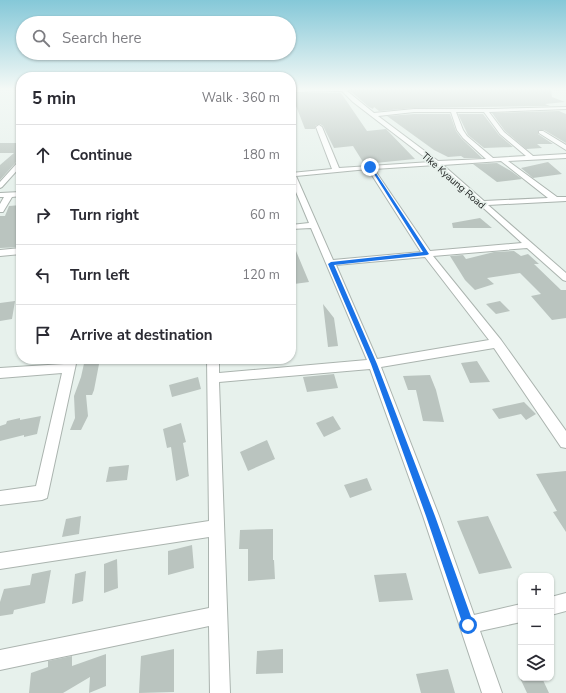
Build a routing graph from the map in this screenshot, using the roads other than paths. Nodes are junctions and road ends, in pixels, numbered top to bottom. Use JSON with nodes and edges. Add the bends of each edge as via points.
{"nodes":[{"id":1,"x":379,"y":120,"type":"edge"},
{"id":2,"x":457,"y":120,"type":"edge"},
{"id":3,"x":492,"y":120,"type":"edge"},
{"id":4,"x":319,"y":127,"type":"dead end"},
{"id":5,"x":540,"y":132,"type":"dead end"},
{"id":6,"x":566,"y":148,"type":"edge"},
{"id":7,"x":566,"y":156,"type":"edge"},
{"id":8,"x":532,"y":158,"type":"junction"},
{"id":9,"x":491,"y":160,"type":"junction"},
{"id":10,"x":503,"y":160,"type":"junction"},
{"id":11,"x":438,"y":164,"type":"junction"},
{"id":12,"x":370,"y":167,"type":"junction"},
{"id":13,"x":16,"y":168,"type":"edge"},
{"id":14,"x":336,"y":170,"type":"junction"},
{"id":15,"x":296,"y":175,"type":"edge"},
{"id":16,"x":296,"y":184,"type":"edge"},
{"id":17,"x":0,"y":186,"type":"edge"},
{"id":18,"x":16,"y":194,"type":"edge"},
{"id":19,"x":0,"y":195,"type":"edge"},
{"id":20,"x":9,"y":195,"type":"junction"},
{"id":21,"x":566,"y":199,"type":"edge"},
{"id":22,"x":556,"y":200,"type":"junction"},
{"id":23,"x":480,"y":203,"type":"junction"},
{"id":24,"x":0,"y":210,"type":"edge"},
{"id":25,"x":314,"y":225,"type":"junction"},
{"id":26,"x":296,"y":227,"type":"edge"},
{"id":27,"x":529,"y":245,"type":"junction"},
{"id":28,"x":16,"y":251,"type":"edge"},
{"id":29,"x":0,"y":253,"type":"edge"},
{"id":30,"x":427,"y":254,"type":"junction"},
{"id":31,"x":331,"y":264,"type":"junction"},
{"id":32,"x":564,"y":274,"type":"edge"},
{"id":33,"x":498,"y":343,"type":"junction"},
{"id":34,"x":69,"y":364,"type":"edge"},
{"id":35,"x":213,"y":364,"type":"edge"},
{"id":36,"x":374,"y":364,"type":"junction"},
{"id":37,"x":0,"y":373,"type":"edge"},
{"id":38,"x":213,"y":378,"type":"junction"},
{"id":39,"x":566,"y":442,"type":"edge"},
{"id":40,"x":0,"y":498,"type":"edge"},
{"id":41,"x":216,"y":528,"type":"junction"},
{"id":42,"x":0,"y":561,"type":"edge"},
{"id":43,"x":566,"y":602,"type":"edge"},
{"id":44,"x":554,"y":605,"type":"edge"},
{"id":45,"x":518,"y":614,"type":"edge"},
{"id":46,"x":218,"y":615,"type":"junction"},
{"id":47,"x":468,"y":625,"type":"junction"},
{"id":48,"x":0,"y":660,"type":"edge"},
{"id":49,"x":220,"y":693,"type":"edge"},
{"id":50,"x":492,"y":693,"type":"edge"}],
"edges":[{"from":1,"to":11,"type":"street","name":"Tike Kyaung Road"},
{"from":2,"to":9,"type":"street","via":[[465,137]]},
{"from":3,"to":8,"type":"street","via":[[502,133]]},
{"from":4,"to":14,"type":"street"},
{"from":5,"to":6,"type":"street"},
{"from":7,"to":8,"type":"street"},
{"from":8,"to":10,"type":"street"},
{"from":9,"to":10,"type":"street"},
{"from":9,"to":11,"type":"street"},
{"from":10,"to":22,"type":"street"},
{"from":11,"to":12,"type":"street"},
{"from":11,"to":23,"type":"street","name":"Tike Kyaung Road"},
{"from":12,"to":14,"type":"street"},
{"from":12,"to":30,"type":"street"},
{"from":13,"to":17,"type":"street"},
{"from":14,"to":15,"type":"street"},
{"from":16,"to":25,"type":"street"},
{"from":18,"to":20,"type":"street"},
{"from":19,"to":20,"type":"street"},
{"from":20,"to":24,"type":"street"},
{"from":21,"to":22,"type":"street"},
{"from":22,"to":23,"type":"street"},
{"from":23,"to":27,"type":"street","name":"Tike Kyaung Road"},
{"from":25,"to":26,"type":"street"},
{"from":25,"to":31,"type":"street"},
{"from":27,"to":30,"type":"street"},
{"from":27,"to":32,"type":"street","name":"Tike Kyaung Road"},
{"from":28,"to":29,"type":"street"},
{"from":30,"to":31,"type":"street"},
{"from":30,"to":33,"type":"street"},
{"from":31,"to":36,"type":"street"},
{"from":33,"to":36,"type":"street"},
{"from":33,"to":39,"type":"street"},
{"from":34,"to":37,"type":"street"},
{"from":34,"to":40,"type":"street","via":[[42,494]]},
{"from":35,"to":38,"type":"street"},
{"from":36,"to":38,"type":"street"},
{"from":36,"to":47,"type":"street"},
{"from":38,"to":41,"type":"street"},
{"from":41,"to":42,"type":"street"},
{"from":41,"to":46,"type":"street"},
{"from":43,"to":44,"type":"street"},
{"from":45,"to":47,"type":"street"},
{"from":46,"to":48,"type":"street"},
{"from":46,"to":49,"type":"street"},
{"from":47,"to":50,"type":"street"}]}
